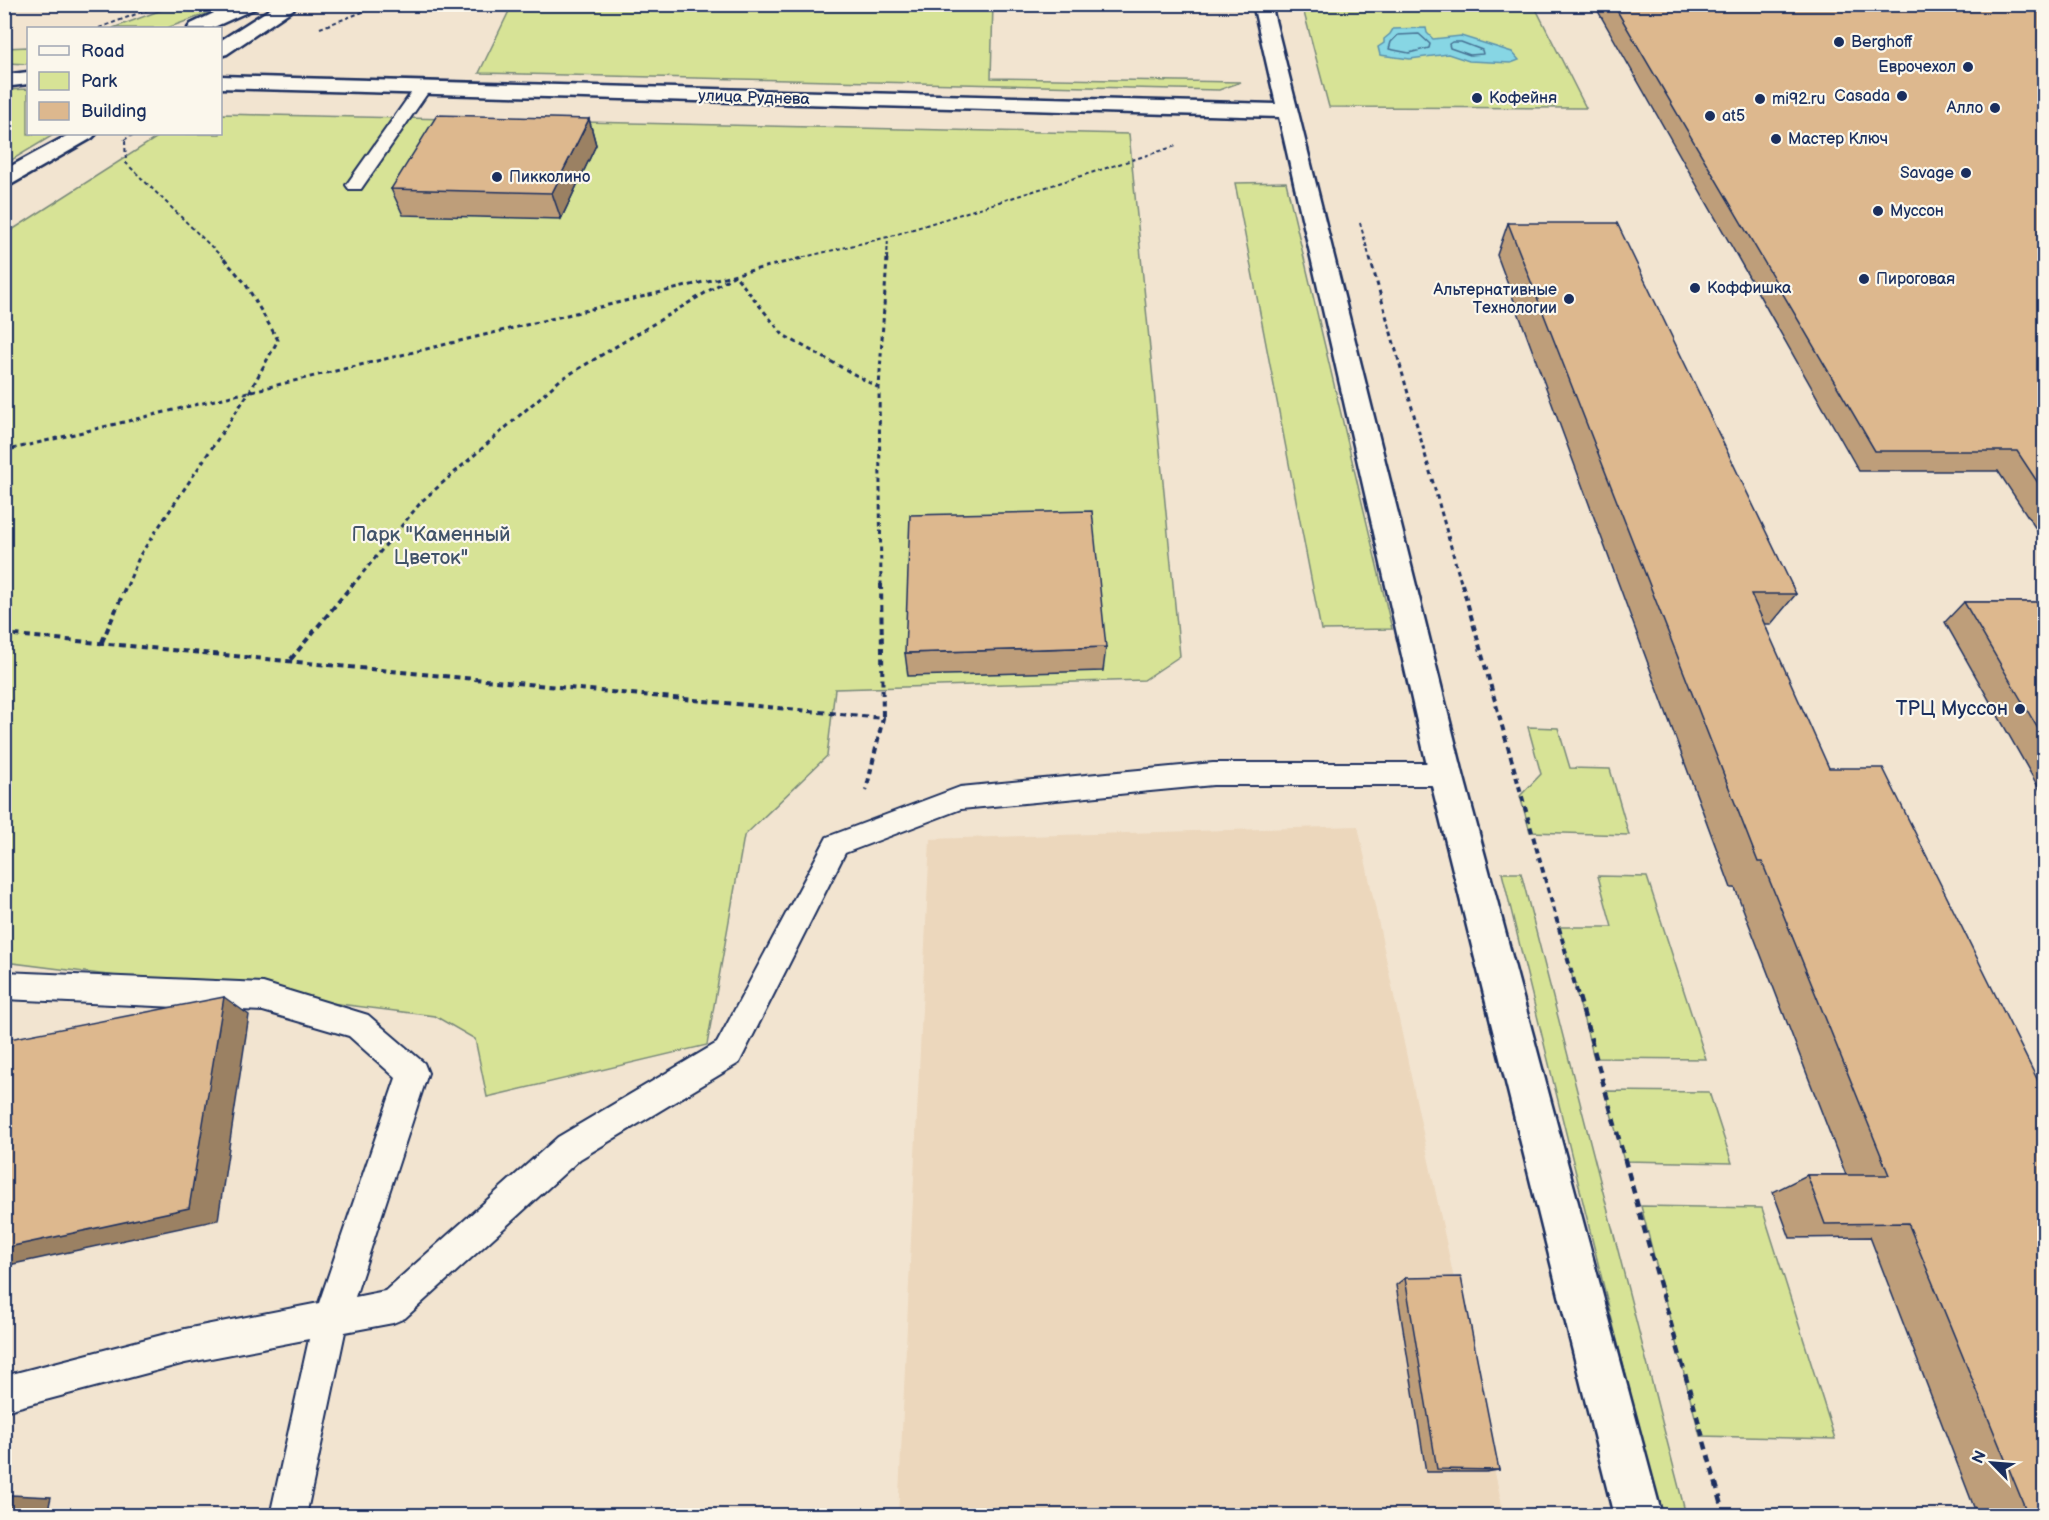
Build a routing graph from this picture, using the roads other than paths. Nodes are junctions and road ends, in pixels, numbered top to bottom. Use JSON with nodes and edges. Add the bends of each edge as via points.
{"nodes":[{"id":1,"x":249,"y":4,"type":"edge"},
{"id":2,"x":272,"y":4,"type":"edge"},
{"id":3,"x":292,"y":4,"type":"edge"},
{"id":4,"x":1262,"y":4,"type":"edge"},
{"id":5,"x":200,"y":27,"type":"edge"},
{"id":6,"x":222,"y":37,"type":"edge"},
{"id":7,"x":222,"y":49,"type":"edge"},
{"id":8,"x":27,"y":78,"type":"edge"},
{"id":9,"x":4,"y":81,"type":"edge"},
{"id":10,"x":222,"y":82,"type":"edge"},
{"id":11,"x":423,"y":88,"type":"junction"},
{"id":12,"x":1288,"y":111,"type":"junction"},
{"id":13,"x":82,"y":135,"type":"edge"},
{"id":14,"x":4,"y":179,"type":"edge"},
{"id":15,"x":355,"y":185,"type":"dead end"},
{"id":16,"x":1446,"y":774,"type":"junction"},
{"id":17,"x":4,"y":985,"type":"edge"},
{"id":18,"x":331,"y":1318,"type":"junction"},
{"id":19,"x":4,"y":1394,"type":"edge"},
{"id":20,"x":288,"y":1515,"type":"edge"},
{"id":21,"x":1638,"y":1515,"type":"edge"}],
"edges":[{"from":1,"to":5,"type":"street"},
{"from":2,"to":6,"type":"street"},
{"from":3,"to":7,"type":"street"},
{"from":4,"to":12,"type":"street"},
{"from":8,"to":9,"type":"street"},
{"from":10,"to":11,"type":"street","name":"улица Руднева"},
{"from":11,"to":12,"type":"street","name":"улица Руднева"},
{"from":11,"to":15,"type":"lane"},
{"from":12,"to":16,"type":"street"},
{"from":13,"to":14,"type":"street"},
{"from":16,"to":18,"type":"lane","via":[[1213,774],[960,798],[836,844],[728,1053],[569,1148],[393,1306]]},
{"from":16,"to":21,"type":"street"},
{"from":17,"to":18,"type":"lane","via":[[263,997],[358,1025],[413,1073]]},
{"from":18,"to":19,"type":"lane","via":[[185,1346]]},
{"from":18,"to":20,"type":"lane"}]}
